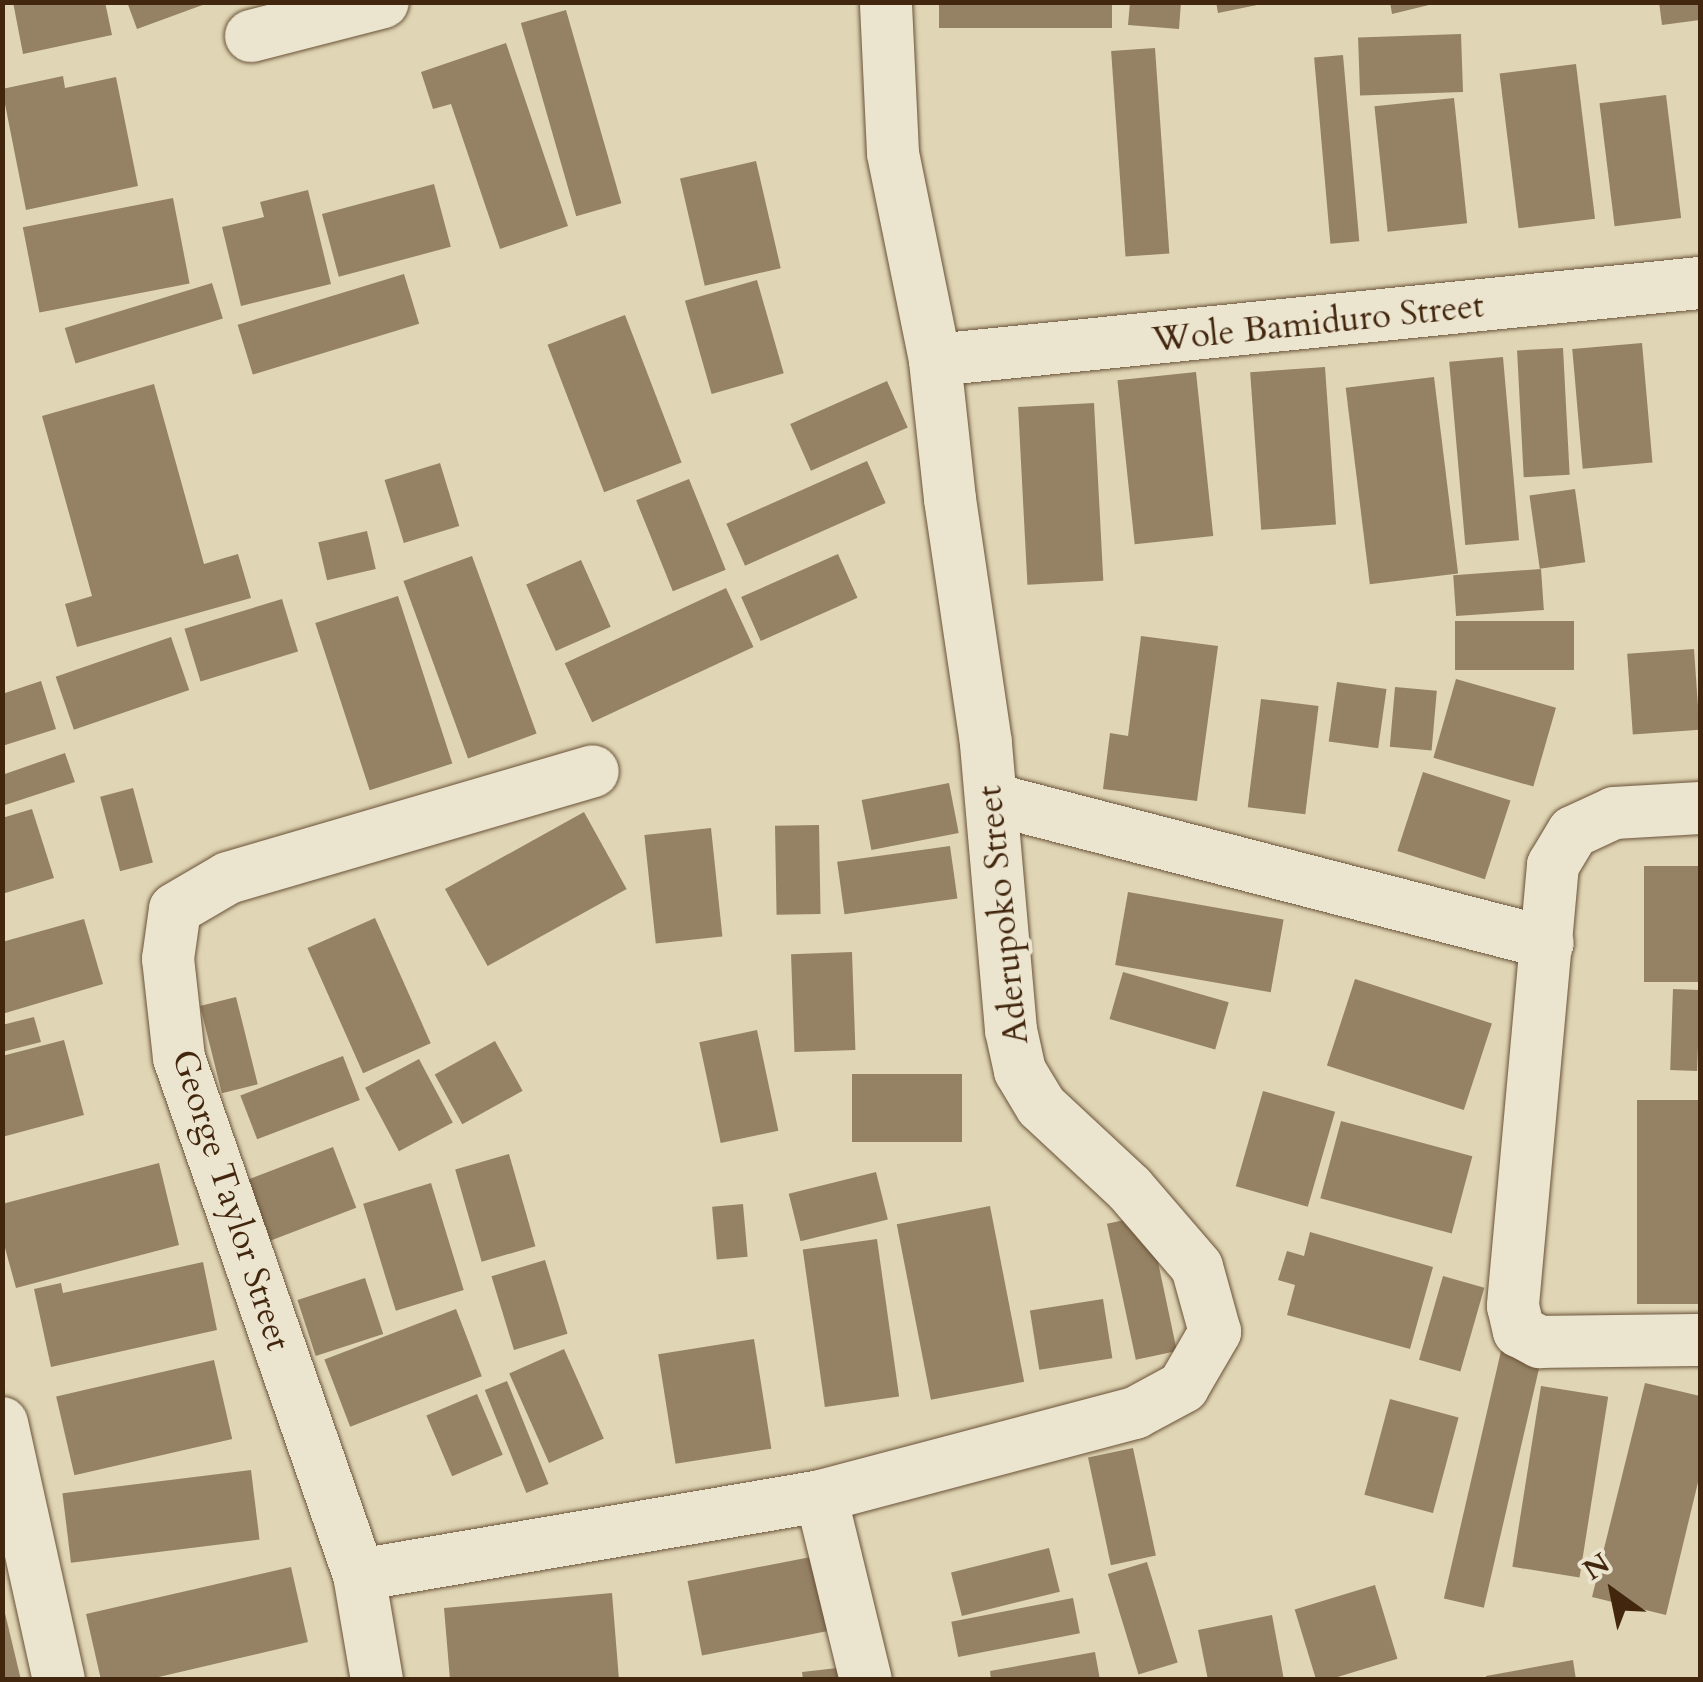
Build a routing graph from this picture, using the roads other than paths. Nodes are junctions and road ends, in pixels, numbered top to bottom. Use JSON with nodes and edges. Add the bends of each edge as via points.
{"nodes":[{"id":1,"x":383,"y":2,"type":"edge"},
{"id":2,"x":886,"y":2,"type":"edge"},
{"id":3,"x":251,"y":36,"type":"dead end"},
{"id":4,"x":1700,"y":282,"type":"edge"},
{"id":5,"x":934,"y":360,"type":"junction"},
{"id":6,"x":593,"y":771,"type":"dead end"},
{"id":7,"x":992,"y":799,"type":"junction"},
{"id":8,"x":1700,"y":808,"type":"edge"},
{"id":9,"x":1548,"y":943,"type":"junction"},
{"id":10,"x":1700,"y":1340,"type":"edge"},
{"id":11,"x":3,"y":1424,"type":"edge"},
{"id":12,"x":821,"y":1496,"type":"junction"},
{"id":13,"x":359,"y":1576,"type":"junction"},
{"id":14,"x":59,"y":1680,"type":"edge"},
{"id":15,"x":377,"y":1680,"type":"edge"},
{"id":16,"x":866,"y":1680,"type":"edge"}],
"edges":[{"from":1,"to":3,"type":"street"},
{"from":2,"to":5,"type":"street","name":"Aderupoko Street","via":[[893,153]]},
{"from":4,"to":5,"type":"street","name":"Wole Bamiduro Street"},
{"from":5,"to":7,"type":"street","name":"Aderupoko Street"},
{"from":6,"to":13,"type":"street","name":"George Taylor Street","via":[[228,878],[175,909],[168,959],[179,1058]]},
{"from":7,"to":9,"type":"street"},
{"from":7,"to":12,"type":"street","name":"Aderupoko Street","via":[[1020,1072],[1041,1106],[1129,1188],[1197,1266],[1215,1332],[1184,1387],[1134,1413]]},
{"from":8,"to":9,"type":"street","via":[[1614,813],[1573,832],[1552,865]]},
{"from":9,"to":10,"type":"street","via":[[1512,1306],[1519,1332],[1540,1342]]},
{"from":11,"to":14,"type":"street"},
{"from":12,"to":13,"type":"street","name":"Aderupoko Street"},
{"from":12,"to":16,"type":"street"},
{"from":13,"to":15,"type":"street","name":"George Taylor Street"}]}
